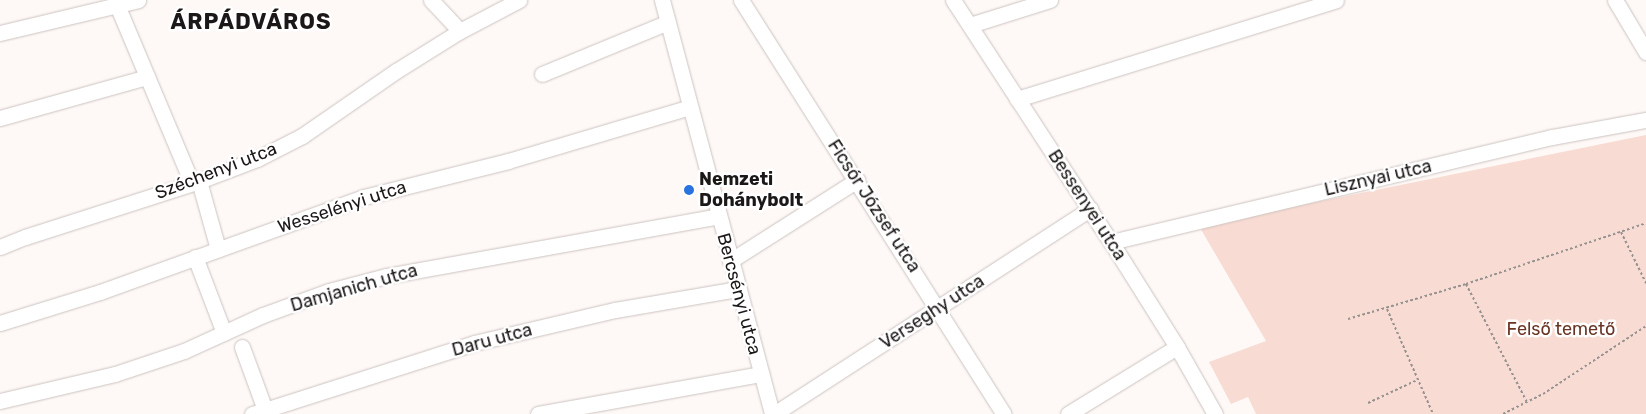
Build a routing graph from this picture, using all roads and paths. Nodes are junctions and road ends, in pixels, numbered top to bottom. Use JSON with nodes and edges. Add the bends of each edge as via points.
{"nodes":[{"id":1,"x":138,"y":0,"type":"edge"},
{"id":2,"x":431,"y":0,"type":"edge"},
{"id":3,"x":519,"y":0,"type":"edge"},
{"id":4,"x":662,"y":0,"type":"edge"},
{"id":5,"x":741,"y":0,"type":"edge"},
{"id":6,"x":953,"y":0,"type":"edge"},
{"id":7,"x":1050,"y":0,"type":"edge"},
{"id":8,"x":1336,"y":0,"type":"edge"},
{"id":9,"x":1615,"y":0,"type":"edge"},
{"id":10,"x":117,"y":5,"type":"junction"},
{"id":11,"x":668,"y":22,"type":"junction"},
{"id":12,"x":970,"y":26,"type":"junction"},
{"id":13,"x":460,"y":31,"type":"junction"},
{"id":14,"x":0,"y":33,"type":"edge"},
{"id":15,"x":1646,"y":52,"type":"edge"},
{"id":16,"x":542,"y":74,"type":"dead end"},
{"id":17,"x":147,"y":77,"type":"junction"},
{"id":18,"x":1017,"y":99,"type":"junction"},
{"id":19,"x":690,"y":107,"type":"junction"},
{"id":20,"x":0,"y":118,"type":"edge"},
{"id":21,"x":1646,"y":120,"type":"edge"},
{"id":22,"x":857,"y":180,"type":"junction"},
{"id":23,"x":195,"y":182,"type":"junction"},
{"id":24,"x":1090,"y":209,"type":"junction"},
{"id":25,"x":718,"y":216,"type":"junction"},
{"id":26,"x":1646,"y":223,"type":"edge"},
{"id":27,"x":1621,"y":232,"type":"junction"},
{"id":28,"x":1111,"y":242,"type":"junction"},
{"id":29,"x":0,"y":247,"type":"edge"},
{"id":30,"x":218,"y":249,"type":"junction"},
{"id":31,"x":195,"y":257,"type":"junction"},
{"id":32,"x":730,"y":261,"type":"junction"},
{"id":33,"x":1646,"y":283,"type":"edge"},
{"id":34,"x":1466,"y":284,"type":"junction"},
{"id":35,"x":738,"y":289,"type":"junction"},
{"id":36,"x":938,"y":307,"type":"junction"},
{"id":37,"x":1387,"y":309,"type":"junction"},
{"id":38,"x":1348,"y":320,"type":"dead end"},
{"id":39,"x":0,"y":323,"type":"edge"},
{"id":40,"x":1646,"y":326,"type":"edge"},
{"id":41,"x":224,"y":333,"type":"junction"},
{"id":42,"x":242,"y":347,"type":"dead end"},
{"id":43,"x":1177,"y":347,"type":"junction"},
{"id":44,"x":761,"y":374,"type":"junction"},
{"id":45,"x":1417,"y":380,"type":"junction"},
{"id":46,"x":0,"y":401,"type":"edge"},
{"id":47,"x":1527,"y":402,"type":"junction"},
{"id":48,"x":1368,"y":403,"type":"dead end"},
{"id":49,"x":268,"y":411,"type":"edge"},
{"id":50,"x":538,"y":414,"type":"edge"},
{"id":51,"x":773,"y":414,"type":"edge"},
{"id":52,"x":1004,"y":414,"type":"edge"},
{"id":53,"x":1068,"y":414,"type":"edge"},
{"id":54,"x":1215,"y":414,"type":"edge"},
{"id":55,"x":1433,"y":414,"type":"edge"},
{"id":56,"x":1502,"y":414,"type":"edge"}],
"edges":[{"from":1,"to":10,"type":"street"},
{"from":2,"to":13,"type":"street"},
{"from":3,"to":13,"type":"street","name":"Széchenyi utca"},
{"from":4,"to":11,"type":"street","name":"Bercsényi utca"},
{"from":5,"to":22,"type":"street","name":"Ficsór József utca"},
{"from":6,"to":12,"type":"street","name":"Bessenyei utca"},
{"from":7,"to":12,"type":"street"},
{"from":8,"to":18,"type":"street"},
{"from":9,"to":15,"type":"street"},
{"from":10,"to":14,"type":"street"},
{"from":10,"to":17,"type":"street"},
{"from":11,"to":16,"type":"street"},
{"from":11,"to":19,"type":"street","name":"Bercsényi utca"},
{"from":12,"to":18,"type":"street","name":"Bessenyei utca"},
{"from":13,"to":23,"type":"street","name":"Széchenyi utca","via":[[302,136],[257,159]]},
{"from":17,"to":20,"type":"street"},
{"from":17,"to":23,"type":"street"},
{"from":18,"to":24,"type":"street","name":"Bessenyei utca"},
{"from":19,"to":25,"type":"street","name":"Bercsényi utca"},
{"from":19,"to":30,"type":"street","name":"Wesselényi utca","via":[[508,161],[364,196]]},
{"from":21,"to":28,"type":"street","name":"Lisznyai utca","via":[[1552,137]]},
{"from":22,"to":32,"type":"street"},
{"from":22,"to":36,"type":"street","name":"Ficsór József utca"},
{"from":23,"to":29,"type":"street","name":"Széchenyi utca","via":[[25,236]]},
{"from":23,"to":30,"type":"street"},
{"from":24,"to":28,"type":"street","name":"Bessenyei utca"},
{"from":24,"to":36,"type":"street","name":"Verseghy utca"},
{"from":25,"to":32,"type":"street","name":"Bercsényi utca"},
{"from":25,"to":41,"type":"street","name":"Damjanich utca","via":[[386,276],[329,291]]},
{"from":26,"to":27,"type":"path"},
{"from":27,"to":33,"type":"path"},
{"from":27,"to":34,"type":"path"},
{"from":28,"to":43,"type":"street","name":"Bessenyei utca"},
{"from":30,"to":31,"type":"street","name":"Wesselényi utca"},
{"from":31,"to":39,"type":"street","name":"Wesselényi utca","via":[[100,292]]},
{"from":31,"to":41,"type":"street"},
{"from":32,"to":35,"type":"street","name":"Bercsényi utca"},
{"from":34,"to":37,"type":"path"},
{"from":34,"to":47,"type":"path"},
{"from":35,"to":44,"type":"street","name":"Bercsényi utca"},
{"from":35,"to":49,"type":"street","name":"Daru utca","via":[[615,310],[474,343]]},
{"from":36,"to":51,"type":"street","name":"Verseghy utca"},
{"from":36,"to":52,"type":"street","name":"Ficsór József utca"},
{"from":37,"to":38,"type":"path"},
{"from":37,"to":45,"type":"path"},
{"from":40,"to":47,"type":"path"},
{"from":41,"to":46,"type":"street","name":"Damjanich utca","via":[[115,374]]},
{"from":42,"to":49,"type":"street"},
{"from":43,"to":53,"type":"street"},
{"from":43,"to":54,"type":"street","name":"Bessenyei utca"},
{"from":44,"to":50,"type":"street"},
{"from":44,"to":51,"type":"street","name":"Bercsényi utca"},
{"from":45,"to":48,"type":"path"},
{"from":45,"to":55,"type":"path"},
{"from":47,"to":56,"type":"path"}]}
